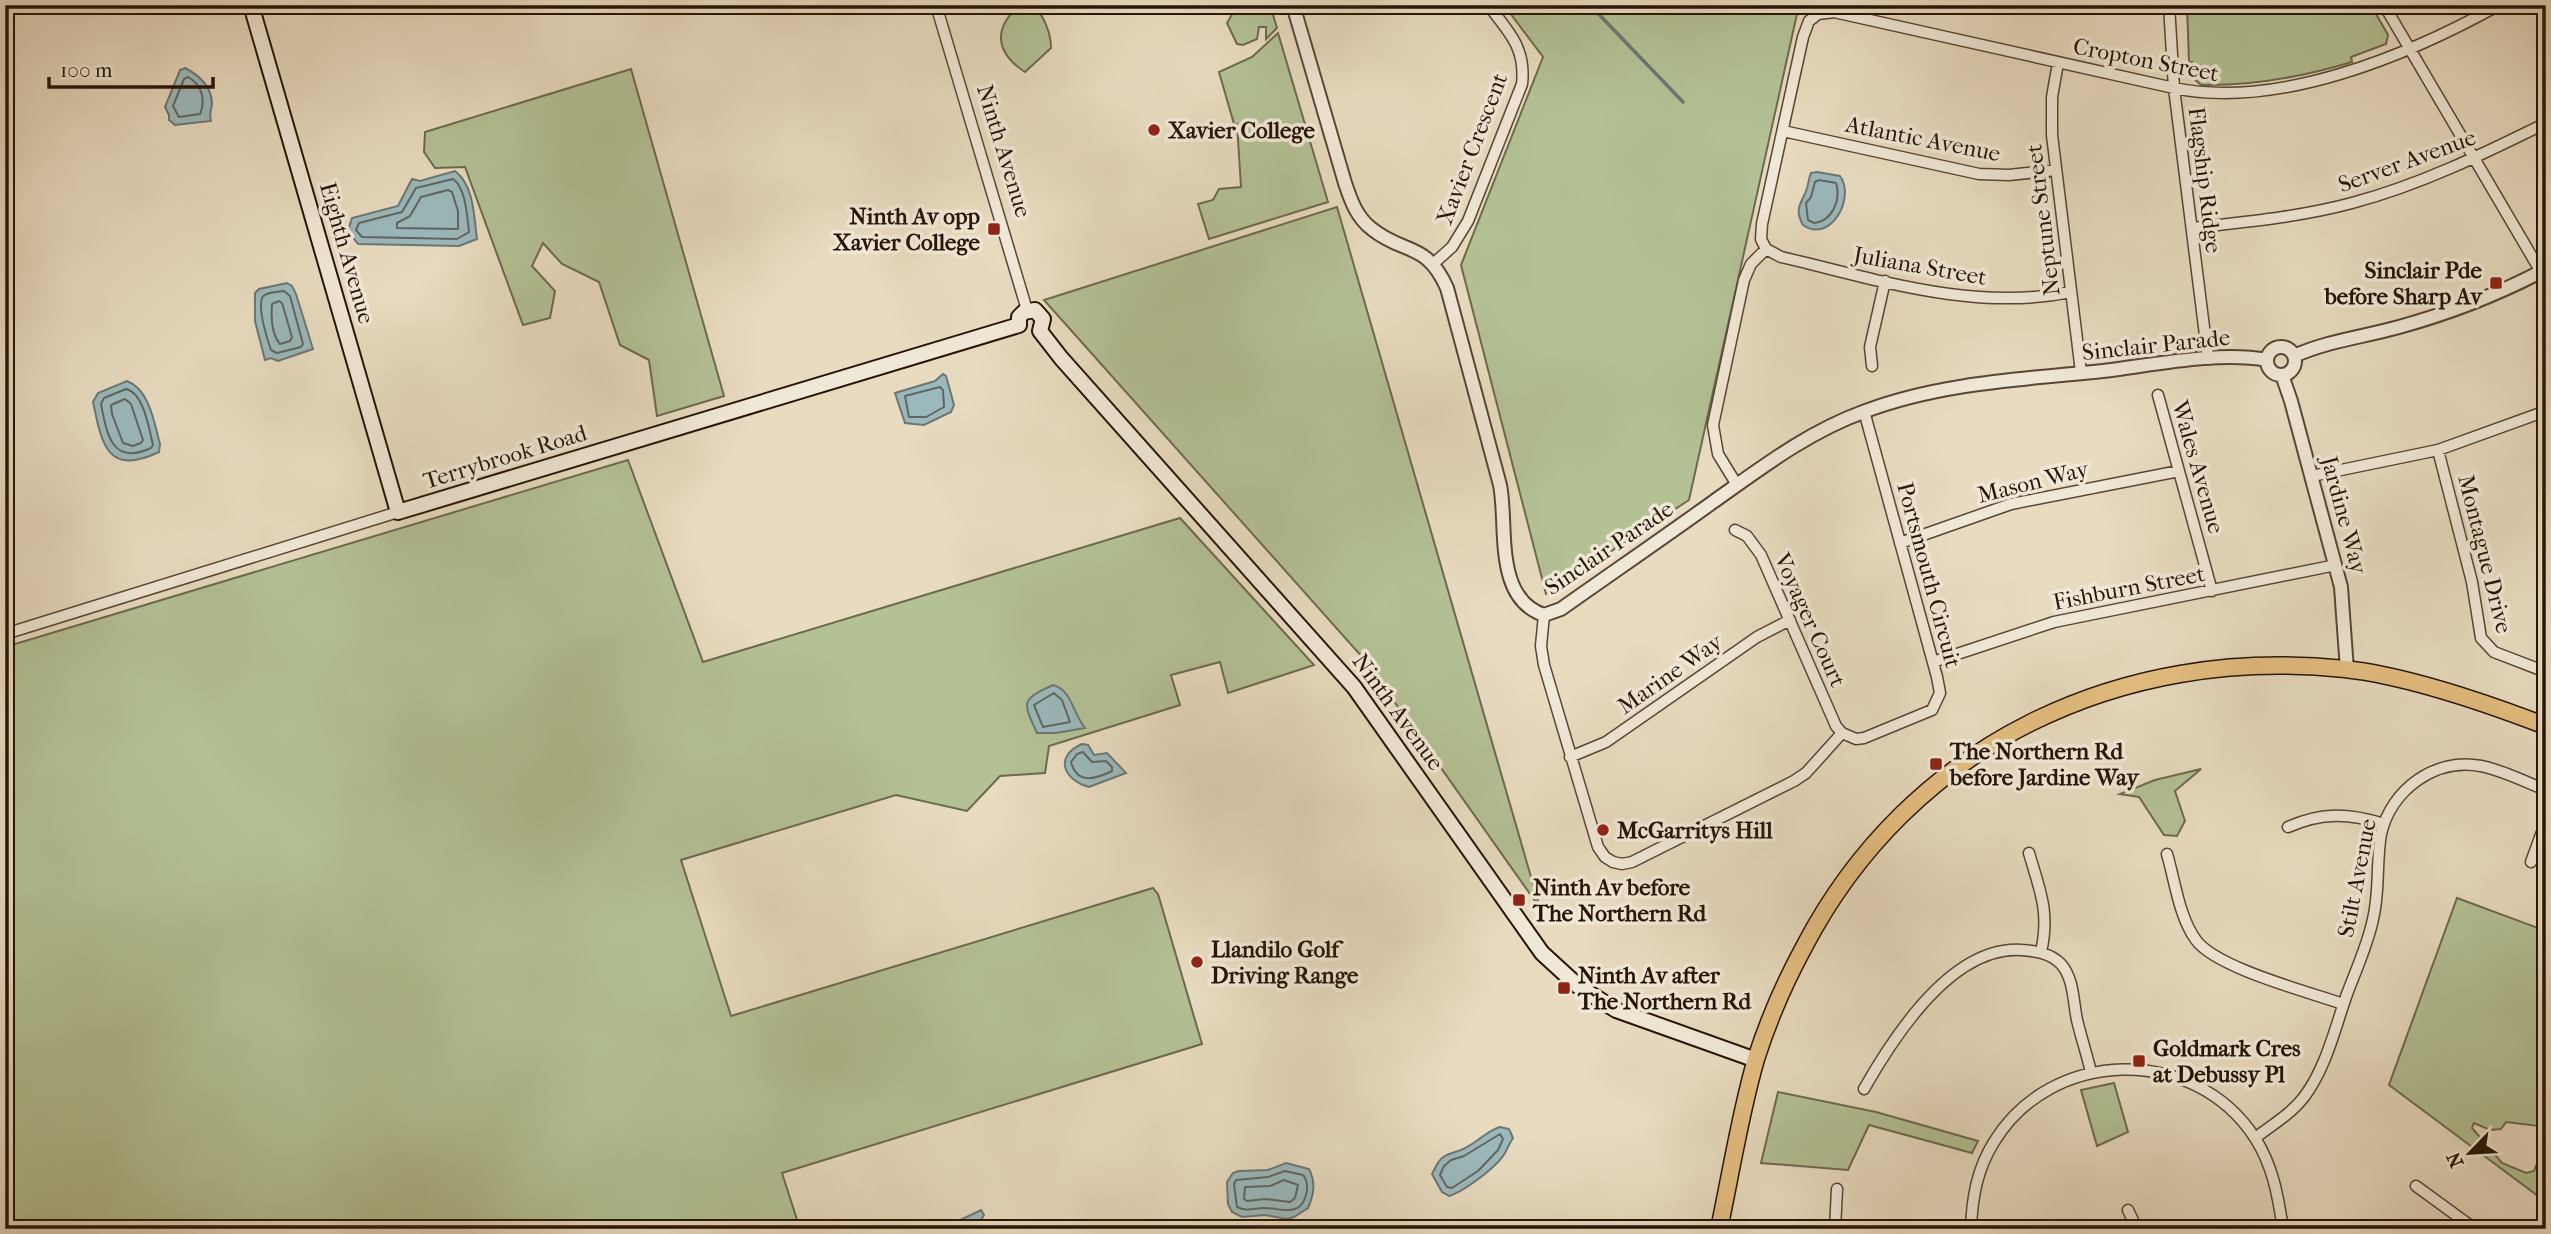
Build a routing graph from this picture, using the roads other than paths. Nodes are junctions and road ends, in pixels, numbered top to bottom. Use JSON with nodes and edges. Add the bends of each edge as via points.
{"nodes":[{"id":1,"x":251,"y":5,"type":"edge"},
{"id":2,"x":936,"y":5,"type":"edge"},
{"id":3,"x":1293,"y":5,"type":"edge"},
{"id":4,"x":1488,"y":5,"type":"edge"},
{"id":5,"x":2169,"y":5,"type":"edge"},
{"id":6,"x":2384,"y":5,"type":"edge"},
{"id":7,"x":2499,"y":5,"type":"edge"},
{"id":8,"x":1816,"y":9,"type":"edge"},
{"id":9,"x":2409,"y":48,"type":"junction"},
{"id":10,"x":2058,"y":63,"type":"junction"},
{"id":11,"x":2174,"y":89,"type":"junction"},
{"id":12,"x":2546,"y":122,"type":"edge"},
{"id":13,"x":1783,"y":131,"type":"junction"},
{"id":14,"x":2475,"y":158,"type":"junction"},
{"id":15,"x":2056,"y":170,"type":"junction"},
{"id":16,"x":2192,"y":228,"type":"junction"},
{"id":17,"x":1766,"y":249,"type":"junction"},
{"id":18,"x":1433,"y":264,"type":"junction"},
{"id":19,"x":2543,"y":271,"type":"edge"},
{"id":20,"x":1885,"y":281,"type":"junction"},
{"id":21,"x":2071,"y":292,"type":"junction"},
{"id":22,"x":1027,"y":310,"type":"junction"},
{"id":23,"x":1019,"y":325,"type":"junction"},
{"id":24,"x":1040,"y":331,"type":"junction"},
{"id":25,"x":2294,"y":356,"type":"junction"},
{"id":26,"x":2208,"y":359,"type":"junction"},
{"id":27,"x":2267,"y":360,"type":"junction"},
{"id":28,"x":1872,"y":366,"type":"dead end"},
{"id":29,"x":2081,"y":372,"type":"junction"},
{"id":30,"x":2282,"y":375,"type":"junction"},
{"id":31,"x":2158,"y":395,"type":"dead end"},
{"id":32,"x":1864,"y":411,"type":"junction"},
{"id":33,"x":2546,"y":411,"type":"edge"},
{"id":34,"x":2438,"y":450,"type":"junction"},
{"id":35,"x":2179,"y":471,"type":"junction"},
{"id":36,"x":2312,"y":476,"type":"junction"},
{"id":37,"x":1737,"y":485,"type":"junction"},
{"id":38,"x":398,"y":512,"type":"junction"},
{"id":39,"x":1735,"y":530,"type":"dead end"},
{"id":40,"x":1900,"y":543,"type":"junction"},
{"id":41,"x":2336,"y":565,"type":"junction"},
{"id":42,"x":2212,"y":591,"type":"junction"},
{"id":43,"x":1544,"y":615,"type":"junction"},
{"id":44,"x":1790,"y":620,"type":"junction"},
{"id":45,"x":5,"y":634,"type":"edge"},
{"id":46,"x":1933,"y":662,"type":"junction"},
{"id":47,"x":2347,"y":670,"type":"junction"},
{"id":48,"x":2546,"y":672,"type":"edge"},
{"id":49,"x":2546,"y":726,"type":"edge"},
{"id":50,"x":1842,"y":733,"type":"junction"},
{"id":51,"x":1570,"y":757,"type":"junction"},
{"id":52,"x":2546,"y":790,"type":"edge"},
{"id":53,"x":2546,"y":821,"type":"edge"},
{"id":54,"x":2384,"y":824,"type":"junction"},
{"id":55,"x":2288,"y":827,"type":"dead end"},
{"id":56,"x":2029,"y":853,"type":"dead end"},
{"id":57,"x":2167,"y":853,"type":"dead end"},
{"id":58,"x":2531,"y":862,"type":"dead end"},
{"id":59,"x":2041,"y":952,"type":"junction"},
{"id":60,"x":2343,"y":1004,"type":"junction"},
{"id":61,"x":1756,"y":1060,"type":"junction"},
{"id":62,"x":2091,"y":1072,"type":"junction"},
{"id":63,"x":1864,"y":1089,"type":"dead end"},
{"id":64,"x":2255,"y":1138,"type":"junction"},
{"id":65,"x":2416,"y":1186,"type":"dead end"},
{"id":66,"x":1837,"y":1189,"type":"dead end"},
{"id":67,"x":2128,"y":1210,"type":"dead end"},
{"id":68,"x":1719,"y":1229,"type":"edge"},
{"id":69,"x":1835,"y":1229,"type":"edge"},
{"id":70,"x":1971,"y":1229,"type":"edge"},
{"id":71,"x":2137,"y":1229,"type":"edge"},
{"id":72,"x":2283,"y":1229,"type":"edge"},
{"id":73,"x":2475,"y":1229,"type":"edge"}],
"edges":[{"from":1,"to":38,"type":"main road","name":"Eighth Avenue"},
{"from":2,"to":22,"type":"street","name":"Ninth Avenue"},
{"from":3,"to":18,"type":"street","name":"Sinclair Parade","via":[[1357,212],[1373,230]]},
{"from":4,"to":18,"type":"street","name":"Xavier Crescent","via":[[1516,42],[1523,62],[1522,85],[1468,221],[1457,241]]},
{"from":5,"to":11,"type":"street","name":"Flagship Ridge"},
{"from":6,"to":9,"type":"street"},
{"from":7,"to":9,"type":"street","name":"Cropton Street"},
{"from":8,"to":10,"type":"street","name":"Cropton Street"},
{"from":8,"to":13,"type":"street","via":[[1803,37]]},
{"from":9,"to":11,"type":"street","name":"Cropton Street","via":[[2356,69],[2290,86],[2230,94]]},
{"from":9,"to":14,"type":"street"},
{"from":10,"to":11,"type":"street","name":"Cropton Street"},
{"from":10,"to":15,"type":"street","name":"Neptune Street","via":[[2051,114]]},
{"from":11,"to":16,"type":"street","name":"Flagship Ridge"},
{"from":12,"to":14,"type":"street","name":"Server Avenue"},
{"from":13,"to":15,"type":"street","name":"Atlantic Avenue","via":[[1979,174]]},
{"from":13,"to":17,"type":"street","via":[[1760,232]]},
{"from":14,"to":16,"type":"street","name":"Server Avenue","via":[[2350,204]]},
{"from":14,"to":19,"type":"street"},
{"from":15,"to":21,"type":"street","name":"Neptune Street"},
{"from":16,"to":26,"type":"street","name":"Flagship Ridge"},
{"from":17,"to":20,"type":"street","name":"Juliana Street","via":[[1781,257]]},
{"from":17,"to":37,"type":"street","via":[[1751,264],[1744,280],[1713,425],[1718,453]]},
{"from":18,"to":43,"type":"street","name":"Sinclair Parade","via":[[1447,288],[1500,485],[1507,570],[1523,600],[1535,613]]},
{"from":19,"to":25,"type":"street","via":[[2460,308]]},
{"from":20,"to":21,"type":"street","name":"Juliana Street","via":[[1969,298],[2019,299]]},
{"from":20,"to":28,"type":"street","via":[[1870,347]]},
{"from":21,"to":29,"type":"street","name":"Neptune Street"},
{"from":22,"to":23,"type":"main road"},
{"from":22,"to":24,"type":"main road","via":[[1041,315]]},
{"from":23,"to":24,"type":"main road","via":[[1029,334]]},
{"from":23,"to":38,"type":"main road","name":"Terrybrook Road"},
{"from":24,"to":61,"type":"main road","name":"Ninth Avenue","via":[[1354,687],[1542,953],[1578,986],[1616,1010]]},
{"from":25,"to":27,"type":"street","via":[[2278,347]]},
{"from":25,"to":30,"type":"street","via":[[2293,368]]},
{"from":26,"to":27,"type":"street","name":"Sinclair Parade"},
{"from":26,"to":29,"type":"street","name":"Sinclair Parade"},
{"from":27,"to":30,"type":"street","via":[[2271,371]]},
{"from":29,"to":32,"type":"street","name":"Sinclair Parade","via":[[1947,390]]},
{"from":30,"to":36,"type":"street","name":"Jardine Way"},
{"from":31,"to":35,"type":"street","name":"Wales Avenue"},
{"from":32,"to":37,"type":"street","name":"Sinclair Parade","via":[[1808,437]]},
{"from":32,"to":40,"type":"street","name":"Portsmouth Circuit"},
{"from":33,"to":34,"type":"street"},
{"from":34,"to":36,"type":"street"},
{"from":34,"to":48,"type":"street","name":"Montague Drive","via":[[2482,638],[2494,652]]},
{"from":35,"to":40,"type":"street","name":"Mason Way","via":[[2011,504]]},
{"from":35,"to":42,"type":"street","name":"Wales Avenue"},
{"from":36,"to":41,"type":"street","name":"Jardine Way"},
{"from":37,"to":43,"type":"street","name":"Sinclair Parade","via":[[1561,608]]},
{"from":38,"to":45,"type":"street","name":"Terrybrook Road"},
{"from":39,"to":44,"type":"street","name":"Voyager Court","via":[[1747,536],[1761,555]]},
{"from":40,"to":46,"type":"street","name":"Portsmouth Circuit"},
{"from":41,"to":42,"type":"street","name":"Fishburn Street"},
{"from":41,"to":47,"type":"street","name":"Jardine Way","via":[[2342,587]]},
{"from":42,"to":46,"type":"street","name":"Fishburn Street","via":[[2054,622]]},
{"from":43,"to":51,"type":"street","via":[[1542,656]]},
{"from":44,"to":50,"type":"street","name":"Voyager Court"},
{"from":44,"to":51,"type":"street","name":"Marine Way","via":[[1757,637],[1606,742]]},
{"from":46,"to":50,"type":"street","name":"Portsmouth Circuit","via":[[1940,693],[1932,710],[1864,738]]},
{"from":47,"to":49,"type":"highway","via":[[2456,695]]},
{"from":47,"to":61,"type":"highway","via":[[2242,666],[2157,678],[2066,705],[1974,754],[1909,807],[1847,877],[1801,954]]},
{"from":50,"to":51,"type":"street","via":[[1794,781],[1622,864],[1608,860],[1598,847]]},
{"from":52,"to":54,"type":"street","name":"Stilt Avenue","via":[[2483,766],[2450,766],[2413,782],[2397,799]]},
{"from":53,"to":58,"type":"street"},
{"from":54,"to":55,"type":"street","via":[[2333,814]]},
{"from":54,"to":60,"type":"street","name":"Stilt Avenue","via":[[2373,919]]},
{"from":56,"to":59,"type":"street","via":[[2046,912]]},
{"from":57,"to":60,"type":"street","via":[[2189,928],[2206,951],[2228,964]]},
{"from":59,"to":62,"type":"street","via":[[2056,960],[2068,975]]},
{"from":59,"to":63,"type":"street","via":[[1997,951],[1950,979],[1901,1029]]},
{"from":60,"to":64,"type":"street","name":"Stilt Avenue","via":[[2308,1092]]},
{"from":61,"to":68,"type":"highway"},
{"from":62,"to":64,"type":"street","via":[[2130,1068],[2179,1077],[2227,1106]]},
{"from":62,"to":70,"type":"street","via":[[2044,1091],[2002,1130],[1977,1178]]},
{"from":64,"to":72,"type":"street","via":[[2273,1175]]},
{"from":65,"to":73,"type":"street"},
{"from":66,"to":69,"type":"street"},
{"from":67,"to":71,"type":"street"}]}
